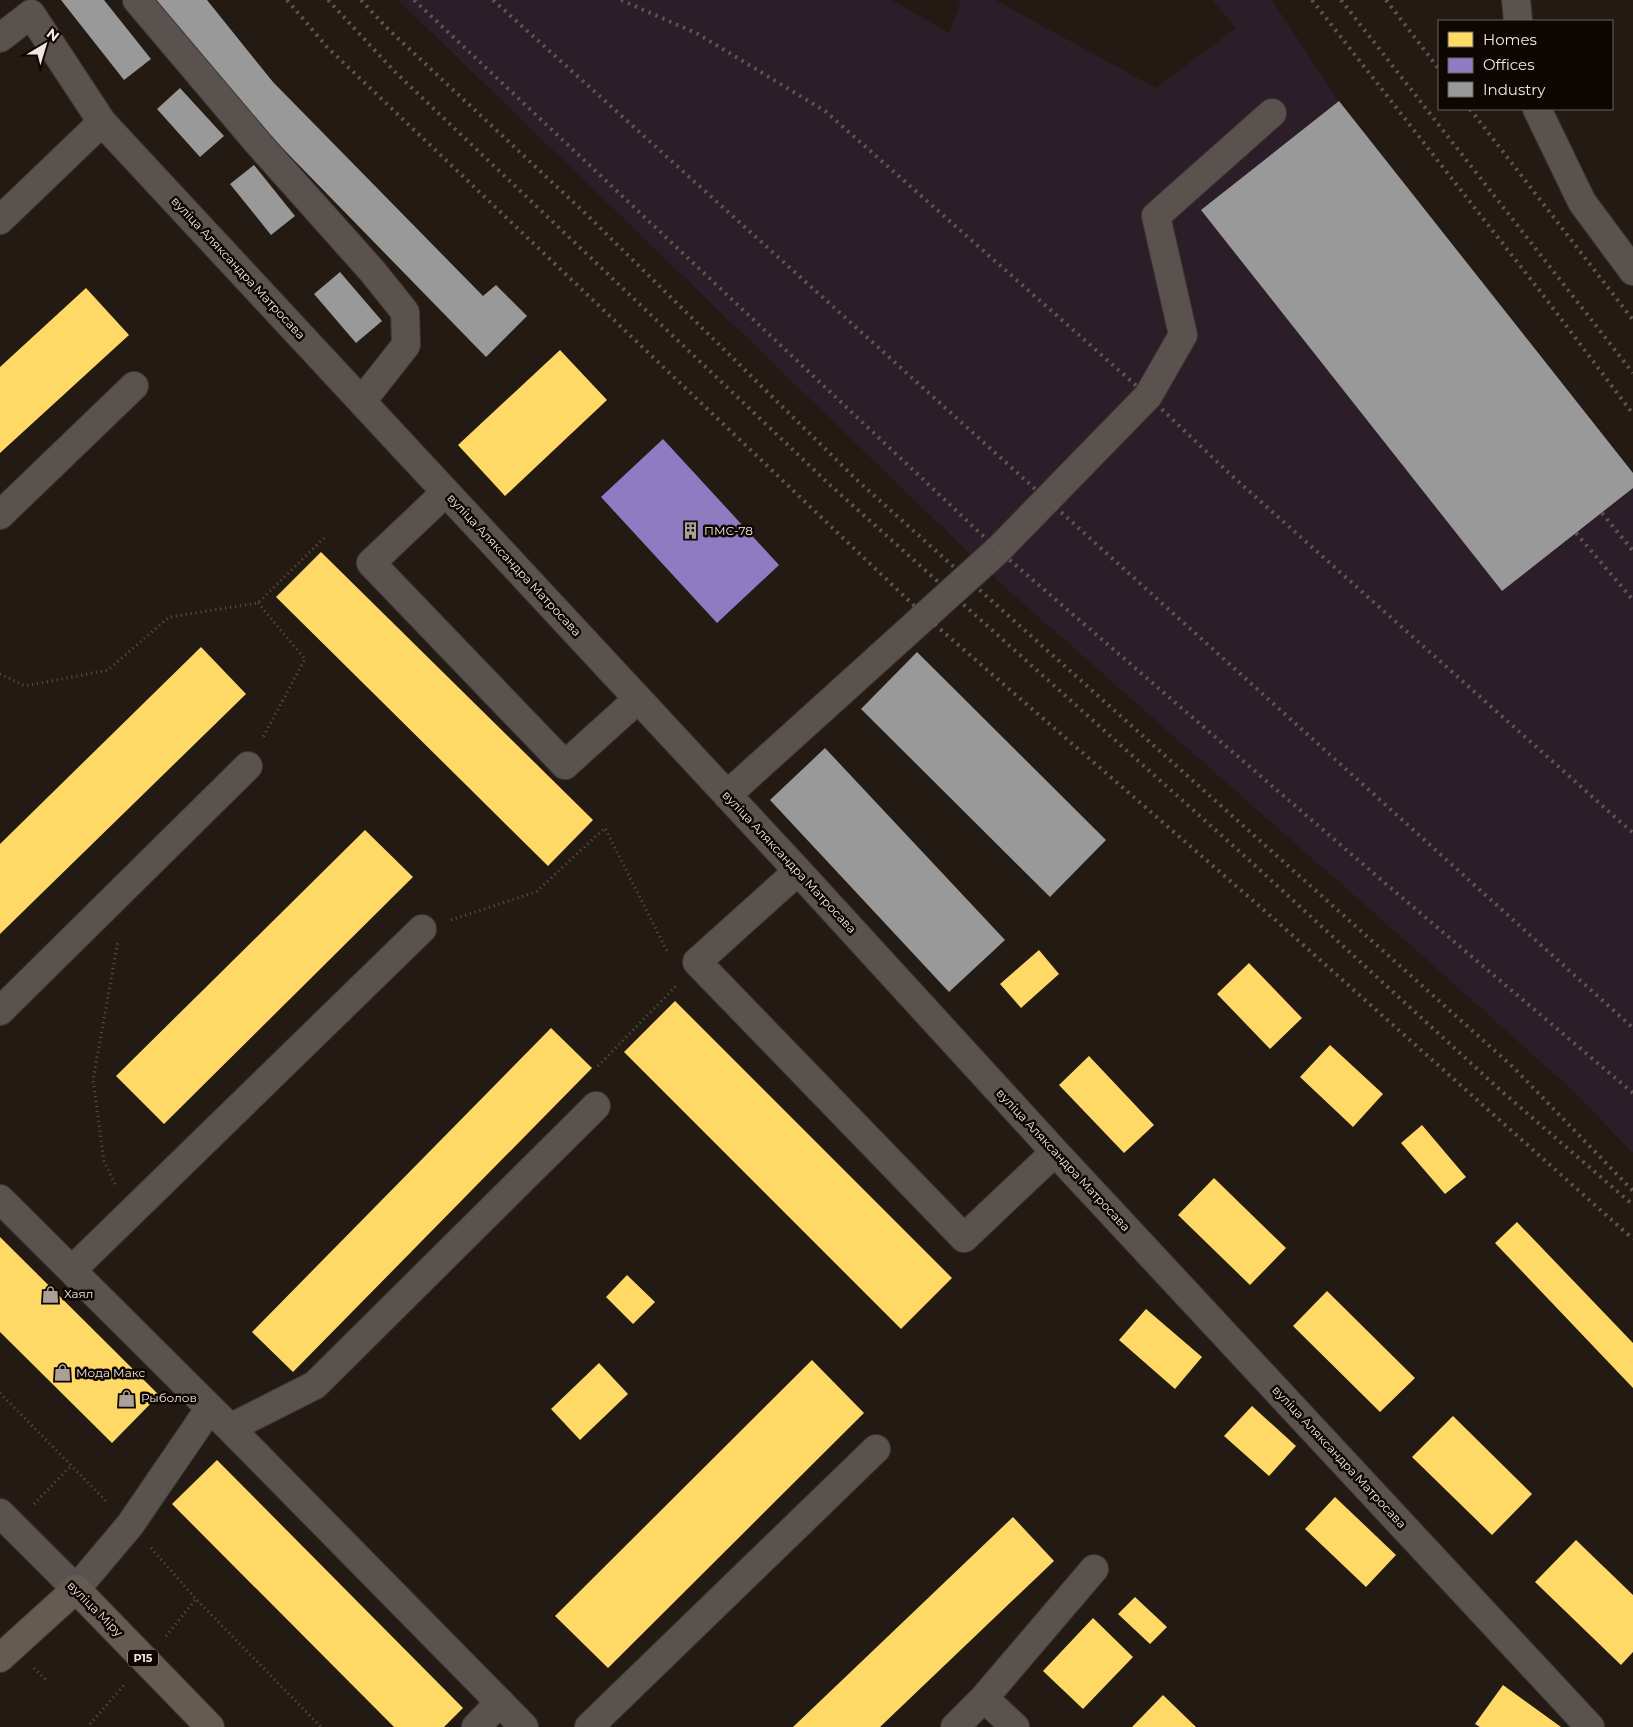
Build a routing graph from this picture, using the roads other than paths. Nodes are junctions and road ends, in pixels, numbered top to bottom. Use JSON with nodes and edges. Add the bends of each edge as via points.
{"nodes":[{"id":1,"x":137,"y":0,"type":"edge"},
{"id":2,"x":1516,"y":0,"type":"edge"},
{"id":3,"x":29,"y":7,"type":"edge"},
{"id":4,"x":1518,"y":20,"type":"edge"},
{"id":5,"x":0,"y":38,"type":"edge"},
{"id":6,"x":1537,"y":110,"type":"edge"},
{"id":7,"x":1272,"y":113,"type":"dead end"},
{"id":8,"x":102,"y":122,"type":"junction"},
{"id":9,"x":0,"y":220,"type":"edge"},
{"id":10,"x":1633,"y":271,"type":"edge"},
{"id":11,"x":134,"y":386,"type":"dead end"},
{"id":12,"x":362,"y":401,"type":"junction"},
{"id":13,"x":446,"y":492,"type":"junction"},
{"id":14,"x":0,"y":515,"type":"edge"},
{"id":15,"x":638,"y":699,"type":"junction"},
{"id":16,"x":248,"y":766,"type":"road end"},
{"id":17,"x":727,"y":796,"type":"junction"},
{"id":18,"x":798,"y":872,"type":"junction"},
{"id":19,"x":422,"y":929,"type":"road end"},
{"id":20,"x":0,"y":1011,"type":"edge"},
{"id":21,"x":596,"y":1106,"type":"dead end"},
{"id":22,"x":1055,"y":1152,"type":"junction"},
{"id":23,"x":0,"y":1199,"type":"edge"},
{"id":24,"x":72,"y":1270,"type":"junction"},
{"id":25,"x":210,"y":1408,"type":"junction"},
{"id":26,"x":230,"y":1428,"type":"junction"},
{"id":27,"x":876,"y":1448,"type":"dead end"},
{"id":28,"x":0,"y":1513,"type":"edge"},
{"id":29,"x":1094,"y":1569,"type":"dead end"},
{"id":30,"x":76,"y":1589,"type":"junction"},
{"id":31,"x":0,"y":1658,"type":"edge"},
{"id":32,"x":984,"y":1698,"type":"junction"},
{"id":33,"x":500,"y":1702,"type":"junction"},
{"id":34,"x":210,"y":1727,"type":"edge"},
{"id":35,"x":476,"y":1727,"type":"edge"},
{"id":36,"x":524,"y":1727,"type":"edge"},
{"id":37,"x":589,"y":1727,"type":"edge"},
{"id":38,"x":955,"y":1727,"type":"edge"},
{"id":39,"x":1015,"y":1727,"type":"edge"},
{"id":40,"x":1590,"y":1727,"type":"edge"}],
"edges":[{"from":1,"to":12,"type":"street","via":[[405,312],[406,345]]},
{"from":2,"to":4,"type":"street"},
{"from":3,"to":5,"type":"street","name":"вуліца Аляксандра Матросава"},
{"from":3,"to":8,"type":"street","name":"вуліца Аляксандра Матросава"},
{"from":6,"to":10,"type":"street","via":[[1582,202]]},
{"from":7,"to":17,"type":"street","via":[[1156,216],[1183,335],[1148,396],[998,550]]},
{"from":8,"to":9,"type":"street"},
{"from":8,"to":12,"type":"street","name":"вуліца Аляксандра Матросава"},
{"from":11,"to":14,"type":"street"},
{"from":12,"to":13,"type":"street","name":"вуліца Аляксандра Матросава"},
{"from":13,"to":15,"type":"street","name":"вуліца Аляксандра Матросава"},
{"from":13,"to":15,"type":"street","via":[[371,563],[565,765]]},
{"from":15,"to":17,"type":"street","name":"вуліца Аляксандра Матросава"},
{"from":16,"to":20,"type":"street"},
{"from":17,"to":18,"type":"street","name":"вуліца Аляксандра Матросава"},
{"from":18,"to":22,"type":"street","name":"вуліца Аляксандра Матросава"},
{"from":18,"to":22,"type":"street","via":[[697,962],[964,1238]]},
{"from":19,"to":24,"type":"street"},
{"from":21,"to":26,"type":"street","via":[[315,1385]]},
{"from":22,"to":40,"type":"street","name":"вуліца Аляксандра Матросава"},
{"from":23,"to":24,"type":"street"},
{"from":24,"to":25,"type":"street"},
{"from":25,"to":26,"type":"street"},
{"from":25,"to":30,"type":"street","via":[[130,1525]]},
{"from":26,"to":33,"type":"street"},
{"from":27,"to":37,"type":"street"},
{"from":28,"to":30,"type":"street","name":"вуліца Міру"},
{"from":29,"to":32,"type":"street"},
{"from":30,"to":31,"type":"main road"},
{"from":30,"to":34,"type":"main road","name":"вуліца Міру","number":"Р15"},
{"from":32,"to":38,"type":"street"},
{"from":32,"to":39,"type":"street"},
{"from":33,"to":35,"type":"street"},
{"from":33,"to":36,"type":"street"}]}
